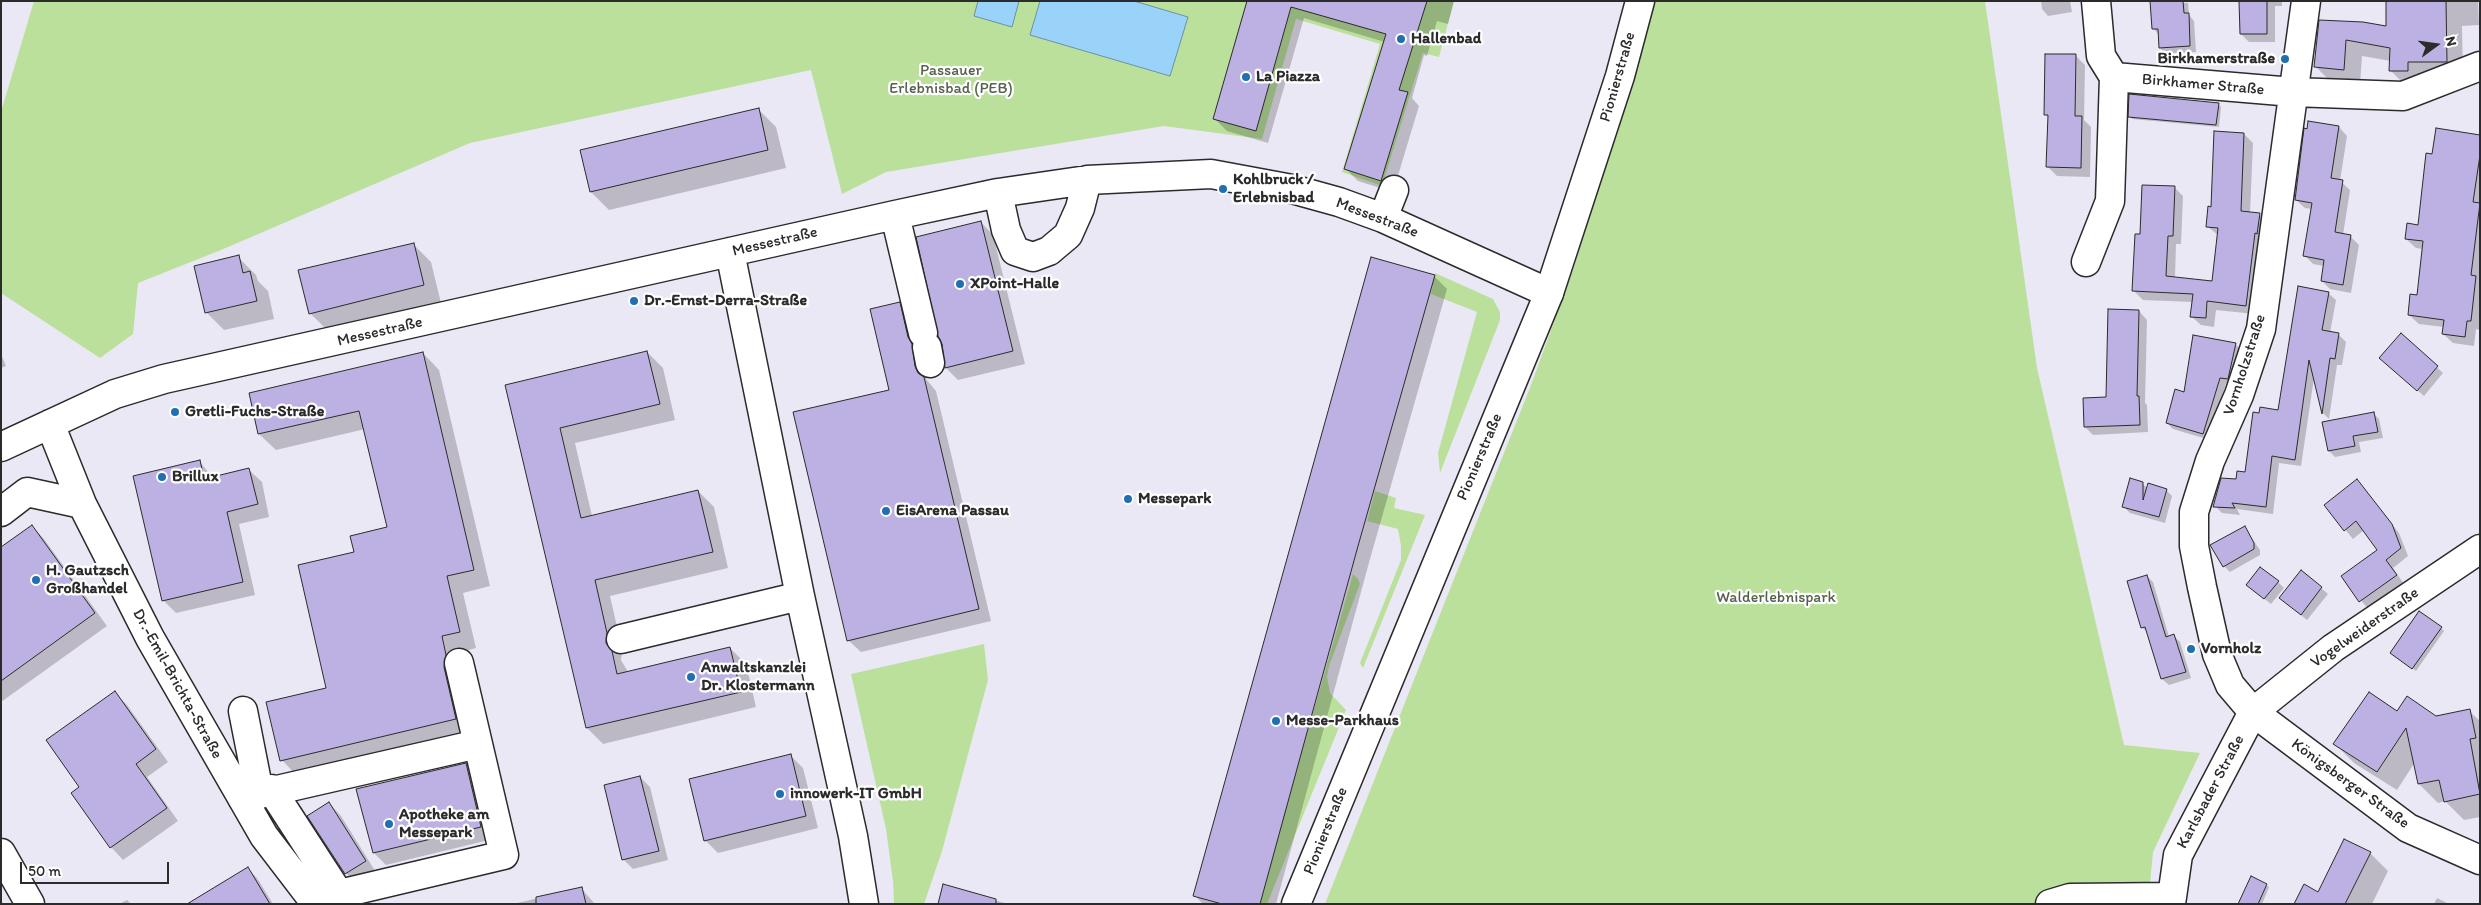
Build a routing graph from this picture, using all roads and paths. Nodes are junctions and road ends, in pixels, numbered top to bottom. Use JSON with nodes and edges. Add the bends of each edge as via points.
{"nodes":[{"id":1,"x":1640,"y":1,"type":"edge"},
{"id":2,"x":2096,"y":1,"type":"edge"},
{"id":3,"x":2306,"y":1,"type":"edge"},
{"id":4,"x":2480,"y":66,"type":"edge"},
{"id":5,"x":2114,"y":77,"type":"junction"},
{"id":6,"x":2293,"y":92,"type":"junction"},
{"id":7,"x":1088,"y":180,"type":"junction"},
{"id":8,"x":1394,"y":190,"type":"dead end"},
{"id":9,"x":998,"y":193,"type":"junction"},
{"id":10,"x":894,"y":214,"type":"junction"},
{"id":11,"x":1383,"y":218,"type":"junction"},
{"id":12,"x":730,"y":252,"type":"junction"},
{"id":13,"x":2086,"y":262,"type":"dead end"},
{"id":14,"x":1549,"y":293,"type":"junction"},
{"id":15,"x":927,"y":348,"type":"dead end"},
{"id":16,"x":50,"y":424,"type":"junction"},
{"id":17,"x":1,"y":447,"type":"edge"},
{"id":18,"x":82,"y":504,"type":"junction"},
{"id":19,"x":1,"y":512,"type":"edge"},
{"id":20,"x":2480,"y":548,"type":"edge"},
{"id":21,"x":800,"y":596,"type":"junction"},
{"id":22,"x":620,"y":639,"type":"dead end"},
{"id":23,"x":459,"y":663,"type":"dead end"},
{"id":24,"x":243,"y":711,"type":"dead end"},
{"id":25,"x":2253,"y":712,"type":"junction"},
{"id":26,"x":478,"y":744,"type":"junction"},
{"id":27,"x":258,"y":793,"type":"junction"},
{"id":28,"x":1,"y":853,"type":"edge"},
{"id":29,"x":2480,"y":860,"type":"edge"},
{"id":30,"x":2171,"y":900,"type":"edge"},
{"id":31,"x":327,"y":901,"type":"edge"},
{"id":32,"x":30,"y":904,"type":"edge"},
{"id":33,"x":864,"y":904,"type":"edge"},
{"id":34,"x":1296,"y":904,"type":"edge"},
{"id":35,"x":2050,"y":904,"type":"edge"}],
"edges":[{"from":1,"to":14,"type":"street","name":"Pionierstraße","via":[[1620,76]]},
{"from":2,"to":5,"type":"street","via":[[2101,56]]},
{"from":3,"to":6,"type":"street","name":"Vornholzstraße"},
{"from":4,"to":6,"type":"street","name":"Birkhamer Straße","via":[[2403,96]]},
{"from":5,"to":6,"type":"street","name":"Birkhamer Straße"},
{"from":5,"to":13,"type":"street","via":[[2110,202]]},
{"from":6,"to":25,"type":"street","name":"Vornholzstraße","via":[[2261,328],[2194,512],[2194,546],[2217,654],[2230,685]]},
{"from":7,"to":9,"type":"street","name":"Messestraße"},
{"from":7,"to":9,"type":"street","via":[[1068,235],[1049,251],[1033,257],[1015,251],[1006,230]]},
{"from":7,"to":11,"type":"street","name":"Messestraße","via":[[1211,174],[1292,189]]},
{"from":8,"to":11,"type":"street"},
{"from":9,"to":10,"type":"street","name":"Messestraße"},
{"from":10,"to":12,"type":"street","name":"Messestraße"},
{"from":10,"to":15,"type":"street"},
{"from":11,"to":14,"type":"street","name":"Messestraße"},
{"from":12,"to":16,"type":"street","name":"Messestraße","via":[[164,380],[115,394]]},
{"from":12,"to":21,"type":"street"},
{"from":14,"to":34,"type":"street","name":"Pionierstraße"},
{"from":16,"to":17,"type":"street","name":"Messestraße"},
{"from":16,"to":18,"type":"street","name":"Dr.-Emil-Brichta-Straße"},
{"from":18,"to":19,"type":"street","via":[[27,492]]},
{"from":18,"to":27,"type":"street","name":"Dr.-Emil-Brichta-Straße","via":[[150,638]]},
{"from":20,"to":25,"type":"street","name":"Vogelweiderstraße","via":[[2333,648]]},
{"from":21,"to":22,"type":"street"},
{"from":21,"to":33,"type":"street","via":[[853,836]]},
{"from":23,"to":26,"type":"street"},
{"from":24,"to":27,"type":"street"},
{"from":25,"to":29,"type":"street","name":"Königsberger Straße","via":[[2408,828]]},
{"from":25,"to":30,"type":"street","name":"Karlsbader Straße","via":[[2178,855]]},
{"from":26,"to":27,"type":"street"},
{"from":26,"to":31,"type":"street","via":[[504,856]]},
{"from":27,"to":31,"type":"street","name":"Dr.-Emil-Brichta-Straße","via":[[264,836]]},
{"from":28,"to":32,"type":"street"},
{"from":30,"to":35,"type":"street","via":[[2070,898]]}]}
